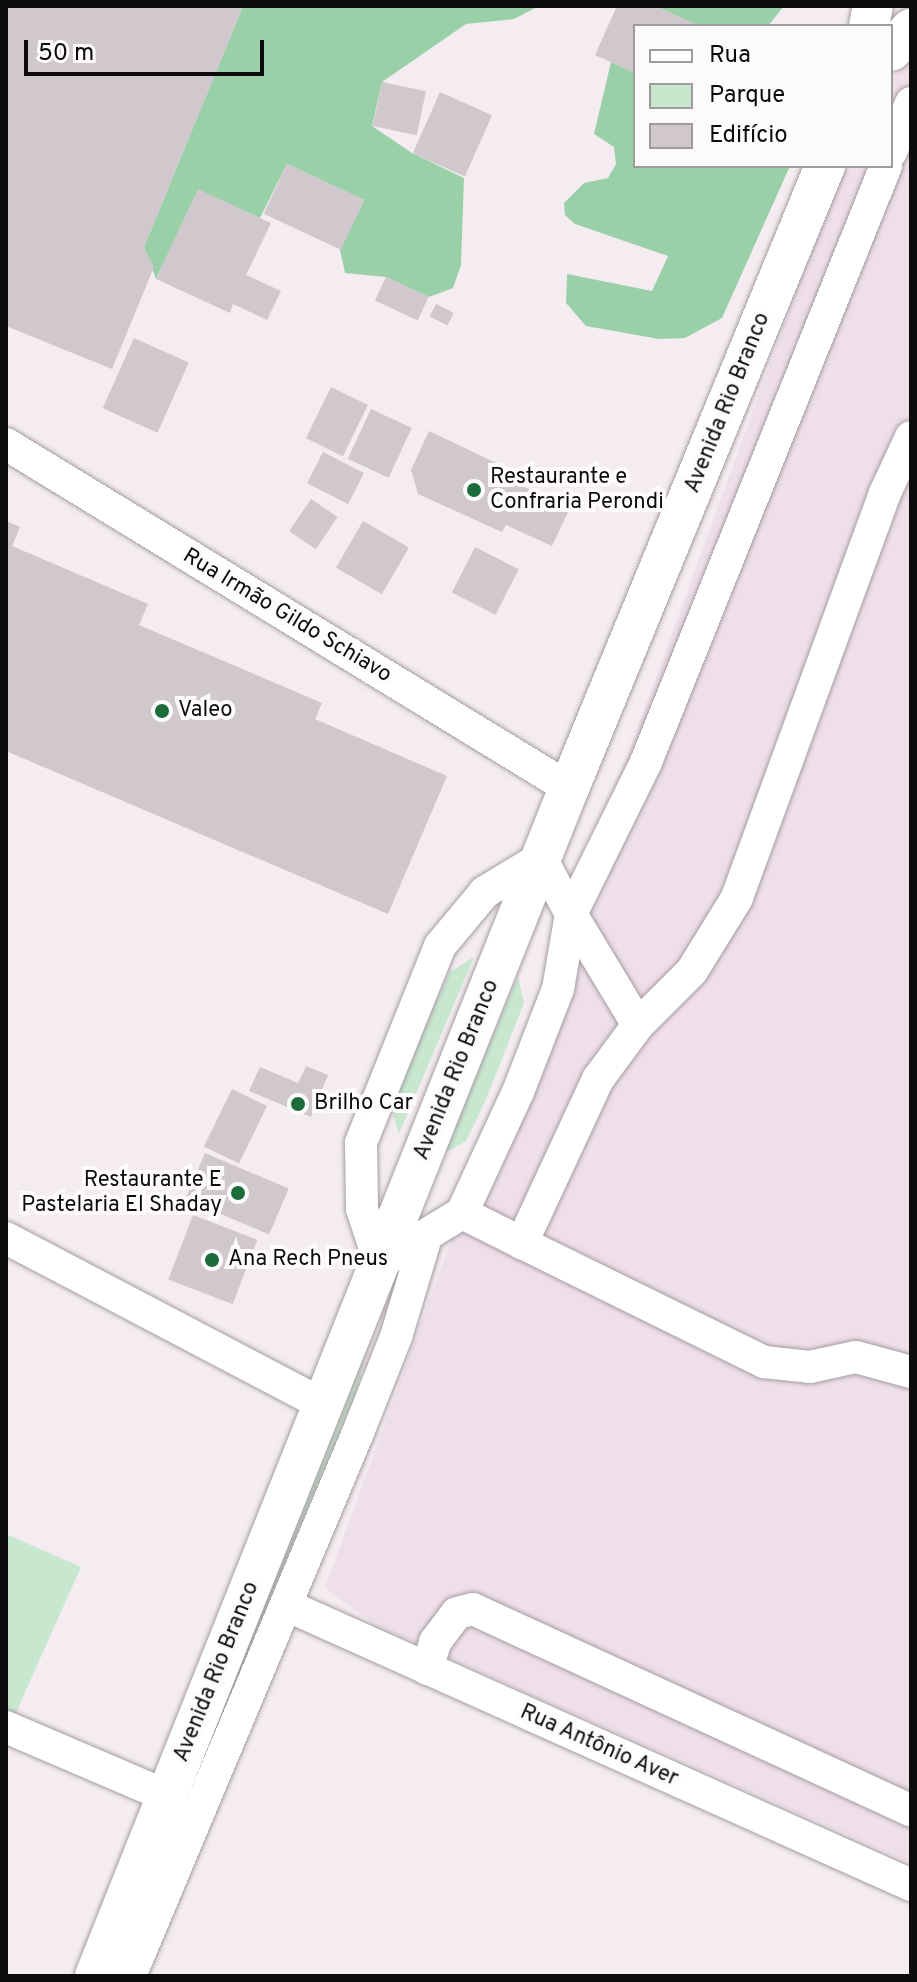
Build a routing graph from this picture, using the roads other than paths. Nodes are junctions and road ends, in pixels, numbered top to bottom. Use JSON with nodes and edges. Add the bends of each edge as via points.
{"nodes":[{"id":1,"x":898,"y":6,"type":"edge"},
{"id":2,"x":889,"y":24,"type":"edge"},
{"id":3,"x":911,"y":29,"type":"edge"},
{"id":4,"x":893,"y":49,"type":"edge"},
{"id":5,"x":911,"y":103,"type":"edge"},
{"id":6,"x":893,"y":147,"type":"edge"},
{"id":7,"x":824,"y":168,"type":"edge"},
{"id":8,"x":885,"y":168,"type":"edge"},
{"id":9,"x":911,"y":437,"type":"edge"},
{"id":10,"x":6,"y":444,"type":"edge"},
{"id":11,"x":569,"y":788,"type":"junction"},
{"id":12,"x":541,"y":858,"type":"junction"},
{"id":13,"x":571,"y":914,"type":"junction"},
{"id":14,"x":638,"y":1025,"type":"junction"},
{"id":15,"x":462,"y":1213,"type":"junction"},
{"id":16,"x":426,"y":1237,"type":"junction"},
{"id":17,"x":6,"y":1238,"type":"edge"},
{"id":18,"x":522,"y":1243,"type":"junction"},
{"id":19,"x":380,"y":1263,"type":"junction"},
{"id":20,"x":911,"y":1372,"type":"edge"},
{"id":21,"x":324,"y":1405,"type":"junction"},
{"id":22,"x":288,"y":1606,"type":"junction"},
{"id":23,"x":427,"y":1669,"type":"junction"},
{"id":24,"x":6,"y":1727,"type":"edge"},
{"id":25,"x":167,"y":1796,"type":"junction"},
{"id":26,"x":911,"y":1810,"type":"edge"},
{"id":27,"x":911,"y":1885,"type":"edge"},
{"id":28,"x":108,"y":1970,"type":"edge"}],
"edges":[{"from":1,"to":2,"type":"main road"},
{"from":3,"to":4,"type":"main road"},
{"from":5,"to":6,"type":"street"},
{"from":7,"to":11,"type":"main road","name":"Avenida Rio Branco"},
{"from":8,"to":13,"type":"street","via":[[646,762]]},
{"from":9,"to":14,"type":"street","via":[[885,493],[737,898],[692,971]]},
{"from":10,"to":11,"type":"street","name":"Rua Irmão Gildo Schiavo"},
{"from":11,"to":12,"type":"main road","name":"Avenida Rio Branco"},
{"from":12,"to":13,"type":"street"},
{"from":12,"to":19,"type":"main road","name":"Avenida Rio Branco"},
{"from":12,"to":19,"type":"street","via":[[485,892],[440,946],[397,1044],[361,1143],[362,1209]]},
{"from":13,"to":14,"type":"street"},
{"from":13,"to":15,"type":"street","via":[[558,989]]},
{"from":14,"to":18,"type":"street","via":[[598,1079]]},
{"from":15,"to":16,"type":"street"},
{"from":15,"to":18,"type":"street"},
{"from":16,"to":19,"type":"street"},
{"from":16,"to":22,"type":"street","via":[[396,1337]]},
{"from":17,"to":21,"type":"street"},
{"from":18,"to":20,"type":"street","via":[[764,1362],[810,1367],[856,1357]]},
{"from":19,"to":21,"type":"main road","name":"Avenida Rio Branco"},
{"from":21,"to":25,"type":"main road","name":"Avenida Rio Branco"},
{"from":22,"to":23,"type":"street","name":"Rua Antônio Aver"},
{"from":22,"to":28,"type":"street"},
{"from":23,"to":26,"type":"street","via":[[435,1642],[457,1613],[473,1609]]},
{"from":23,"to":27,"type":"street","name":"Rua Antônio Aver"},
{"from":24,"to":25,"type":"street"},
{"from":25,"to":28,"type":"main road","name":"Avenida Rio Branco"}]}
